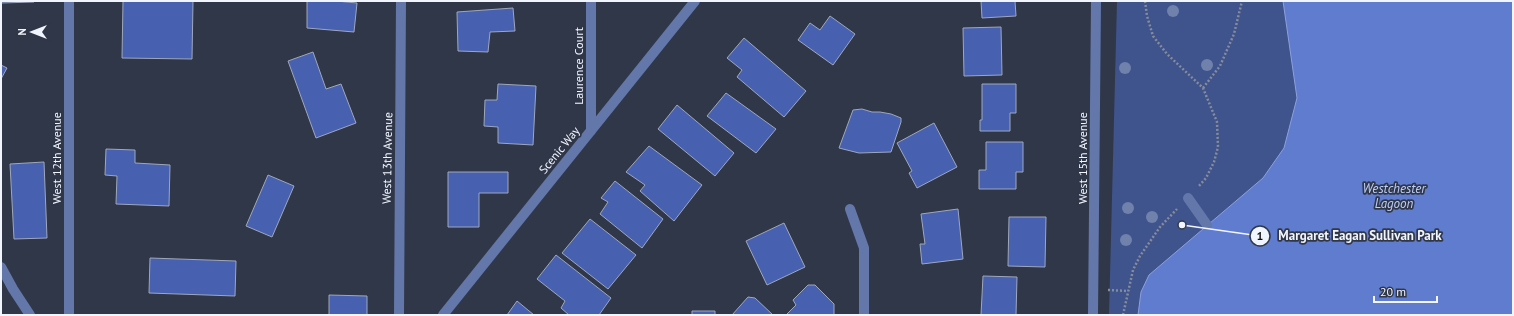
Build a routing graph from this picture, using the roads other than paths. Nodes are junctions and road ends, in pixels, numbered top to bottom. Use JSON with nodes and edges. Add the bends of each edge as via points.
{"nodes":[{"id":1,"x":69,"y":1,"type":"edge"},
{"id":2,"x":401,"y":1,"type":"edge"},
{"id":3,"x":590,"y":1,"type":"edge"},
{"id":4,"x":695,"y":1,"type":"edge"},
{"id":5,"x":1096,"y":1,"type":"edge"},
{"id":6,"x":590,"y":131,"type":"junction"},
{"id":7,"x":1188,"y":198,"type":"dead end"},
{"id":8,"x":850,"y":209,"type":"dead end"},
{"id":9,"x":1207,"y":225,"type":"dead end"},
{"id":10,"x":1,"y":267,"type":"edge"},
{"id":11,"x":30,"y":315,"type":"edge"},
{"id":12,"x":69,"y":315,"type":"edge"},
{"id":13,"x":399,"y":315,"type":"edge"},
{"id":14,"x":444,"y":315,"type":"edge"},
{"id":15,"x":864,"y":315,"type":"edge"},
{"id":16,"x":1093,"y":315,"type":"edge"}],
"edges":[{"from":1,"to":12,"type":"street","name":"West 12th Avenue"},
{"from":2,"to":13,"type":"street","name":"West 13th Avenue"},
{"from":3,"to":6,"type":"street","name":"Laurence Court"},
{"from":4,"to":6,"type":"street","name":"Scenic Way"},
{"from":5,"to":16,"type":"street","name":"West 15th Avenue"},
{"from":6,"to":14,"type":"street","name":"Scenic Way"},
{"from":7,"to":9,"type":"street"},
{"from":8,"to":15,"type":"street","via":[[864,248]]},
{"from":10,"to":11,"type":"street"}]}
